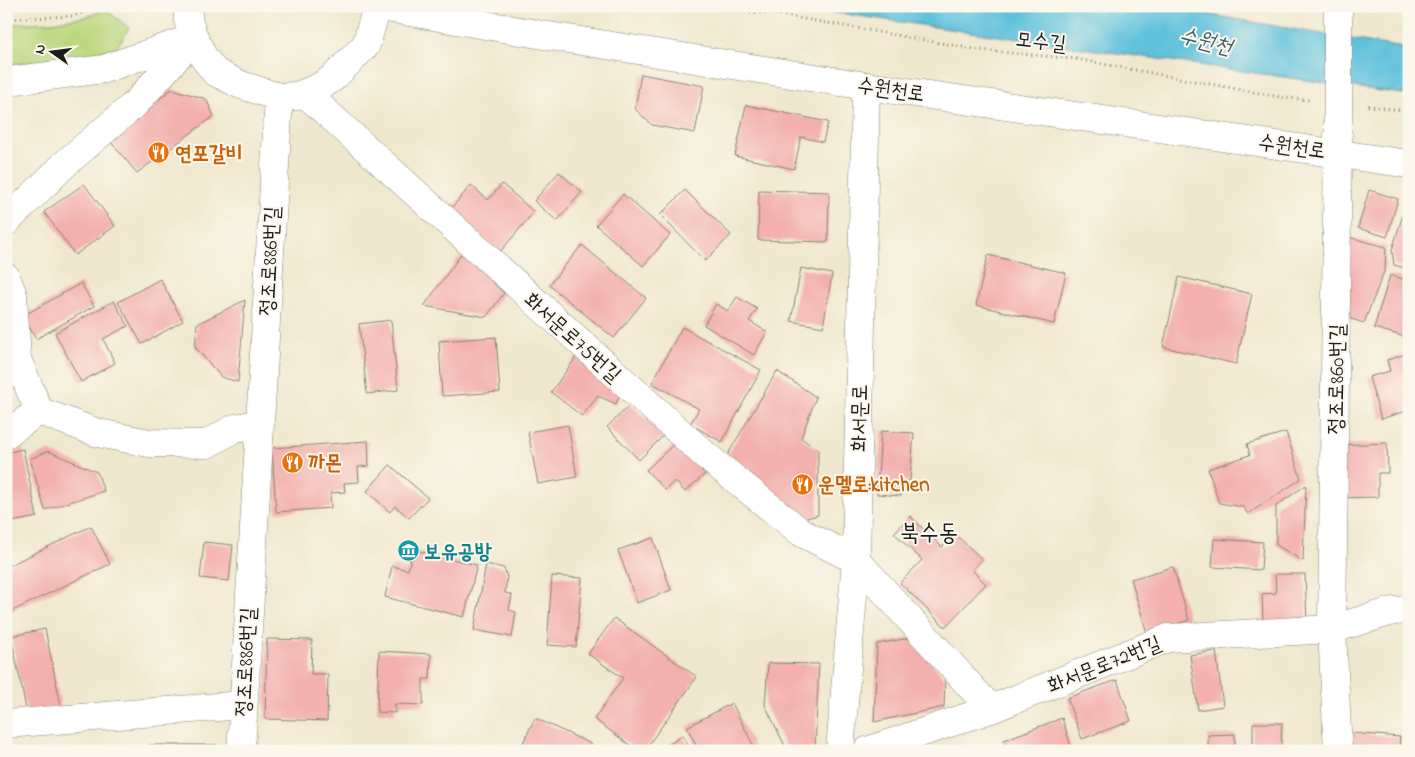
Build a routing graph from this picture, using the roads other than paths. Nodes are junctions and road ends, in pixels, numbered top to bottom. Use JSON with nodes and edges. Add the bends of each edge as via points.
{"nodes":[{"id":1,"x":188,"y":6,"type":"edge"},
{"id":2,"x":376,"y":6,"type":"edge"},
{"id":3,"x":1338,"y":6,"type":"edge"},
{"id":4,"x":194,"y":38,"type":"junction"},
{"id":5,"x":6,"y":83,"type":"edge"},
{"id":6,"x":866,"y":86,"type":"junction"},
{"id":7,"x":292,"y":95,"type":"junction"},
{"id":8,"x":1339,"y":153,"type":"junction"},
{"id":9,"x":1409,"y":164,"type":"edge"},
{"id":10,"x":6,"y":222,"type":"edge"},
{"id":11,"x":6,"y":277,"type":"edge"},
{"id":12,"x":39,"y":411,"type":"junction"},
{"id":13,"x":259,"y":424,"type":"junction"},
{"id":14,"x":6,"y":434,"type":"edge"},
{"id":15,"x":856,"y":560,"type":"junction"},
{"id":16,"x":1409,"y":610,"type":"edge"},
{"id":17,"x":1332,"y":629,"type":"junction"},
{"id":18,"x":242,"y":704,"type":"junction"},
{"id":19,"x":992,"y":709,"type":"junction"},
{"id":20,"x":6,"y":724,"type":"edge"},
{"id":21,"x":241,"y":751,"type":"edge"},
{"id":22,"x":840,"y":751,"type":"edge"},
{"id":23,"x":867,"y":751,"type":"edge"},
{"id":24,"x":1338,"y":751,"type":"edge"}],
"edges":[{"from":1,"to":4,"type":"street","via":[[188,20]]},
{"from":2,"to":6,"type":"street","name":"수원천로"},
{"from":2,"to":7,"type":"street","via":[[366,45],[321,86]]},
{"from":3,"to":8,"type":"street","name":"정조로860번길","bridge":true},
{"from":4,"to":5,"type":"street","via":[[104,69]]},
{"from":4,"to":7,"type":"street","via":[[215,72],[240,85]]},
{"from":4,"to":10,"type":"street","via":[[136,103],[66,162]]},
{"from":6,"to":8,"type":"street","name":"수원천로"},
{"from":6,"to":15,"type":"street","name":"화서문로"},
{"from":7,"to":13,"type":"street","name":"정조로886번길"},
{"from":7,"to":15,"type":"street","name":"화서문로75번길","via":[[473,246],[705,454],[802,534]]},
{"from":8,"to":9,"type":"street","name":"수원천로"},
{"from":8,"to":17,"type":"street","name":"정조로860번길"},
{"from":11,"to":12,"type":"street","via":[[13,295],[17,359]]},
{"from":12,"to":13,"type":"street","via":[[98,434],[149,443],[207,444],[235,428]]},
{"from":12,"to":14,"type":"street"},
{"from":13,"to":18,"type":"street","name":"정조로886번길"},
{"from":15,"to":19,"type":"street"},
{"from":15,"to":22,"type":"street","name":"화서문로"},
{"from":16,"to":17,"type":"street","name":"화서문로72번길","via":[[1393,611]]},
{"from":17,"to":19,"type":"street","name":"화서문로72번길","via":[[1168,638]]},
{"from":17,"to":24,"type":"street","name":"정조로860번길"},
{"from":18,"to":20,"type":"street"},
{"from":18,"to":21,"type":"street","name":"정조로886번길"},
{"from":19,"to":23,"type":"street","name":"화서문로72번길"}]}
